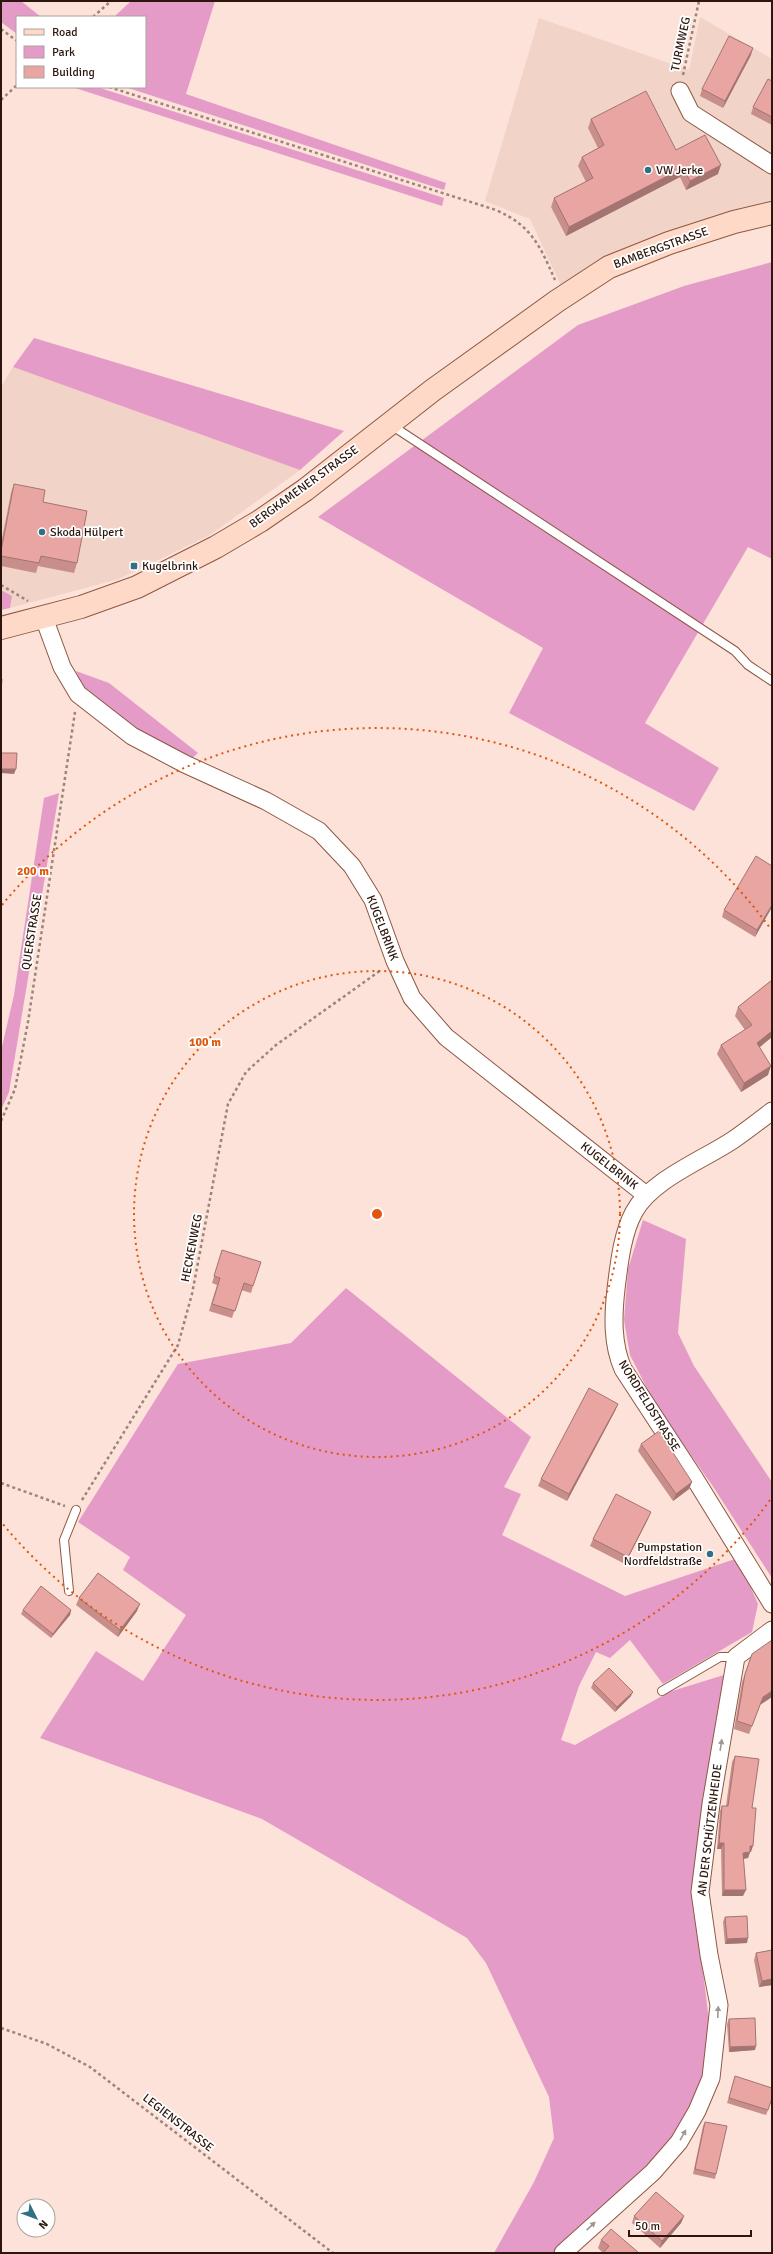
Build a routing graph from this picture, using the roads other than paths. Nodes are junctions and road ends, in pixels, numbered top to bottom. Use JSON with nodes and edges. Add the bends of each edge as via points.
{"nodes":[{"id":1,"x":680,"y":91,"type":"road end"},
{"id":2,"x":772,"y":165,"type":"edge"},
{"id":3,"x":772,"y":213,"type":"edge"},
{"id":4,"x":556,"y":301,"type":"joint"},
{"id":5,"x":389,"y":424,"type":"junction"},
{"id":6,"x":44,"y":618,"type":"junction"},
{"id":7,"x":1,"y":628,"type":"edge"},
{"id":8,"x":772,"y":681,"type":"edge"},
{"id":9,"x":772,"y":1111,"type":"edge"},
{"id":10,"x":646,"y":1195,"type":"junction"},
{"id":11,"x":76,"y":1510,"type":"road end"},
{"id":12,"x":69,"y":1591,"type":"dead end"},
{"id":13,"x":772,"y":1604,"type":"edge"},
{"id":14,"x":772,"y":1630,"type":"edge"},
{"id":15,"x":736,"y":1657,"type":"junction"},
{"id":16,"x":662,"y":1691,"type":"dead end"},
{"id":17,"x":563,"y":2253,"type":"edge"}],
"edges":[{"from":1,"to":2,"type":"street","via":[[691,113]]},
{"from":3,"to":4,"type":"street","name":"BAMBERGSTRASSE","via":[[669,243],[609,267]]},
{"from":4,"to":5,"type":"street","name":"BERGKAMENER STRASSE"},
{"from":5,"to":6,"type":"street","name":"BERGKAMENER STRASSE","via":[[305,490],[216,547],[137,587]]},
{"from":5,"to":8,"type":"lane","via":[[735,651],[748,665]]},
{"from":6,"to":7,"type":"street","name":"BERGKAMENER STRASSE"},
{"from":6,"to":10,"type":"street","name":"KUGELBRINK","via":[[62,667],[78,694],[132,736],[185,764],[266,801],[319,831],[352,866],[373,900],[395,961],[412,998],[446,1037]]},
{"from":9,"to":10,"type":"street","name":"NORDFELDSTRASSE","via":[[733,1140]]},
{"from":10,"to":13,"type":"street","name":"NORDFELDSTRASSE","via":[[634,1212],[618,1271],[613,1318],[618,1359]]},
{"from":11,"to":12,"type":"lane","via":[[64,1540]]},
{"from":14,"to":15,"type":"street"},
{"from":15,"to":16,"type":"lane","via":[[720,1657]]},
{"from":17,"to":15,"type":"street","name":"AN DER SCHÜTZENHEIDE","one_way":true,"via":[[653,2172],[679,2142],[697,2111],[711,2078],[718,2005],[700,1892],[711,1804]]}]}
